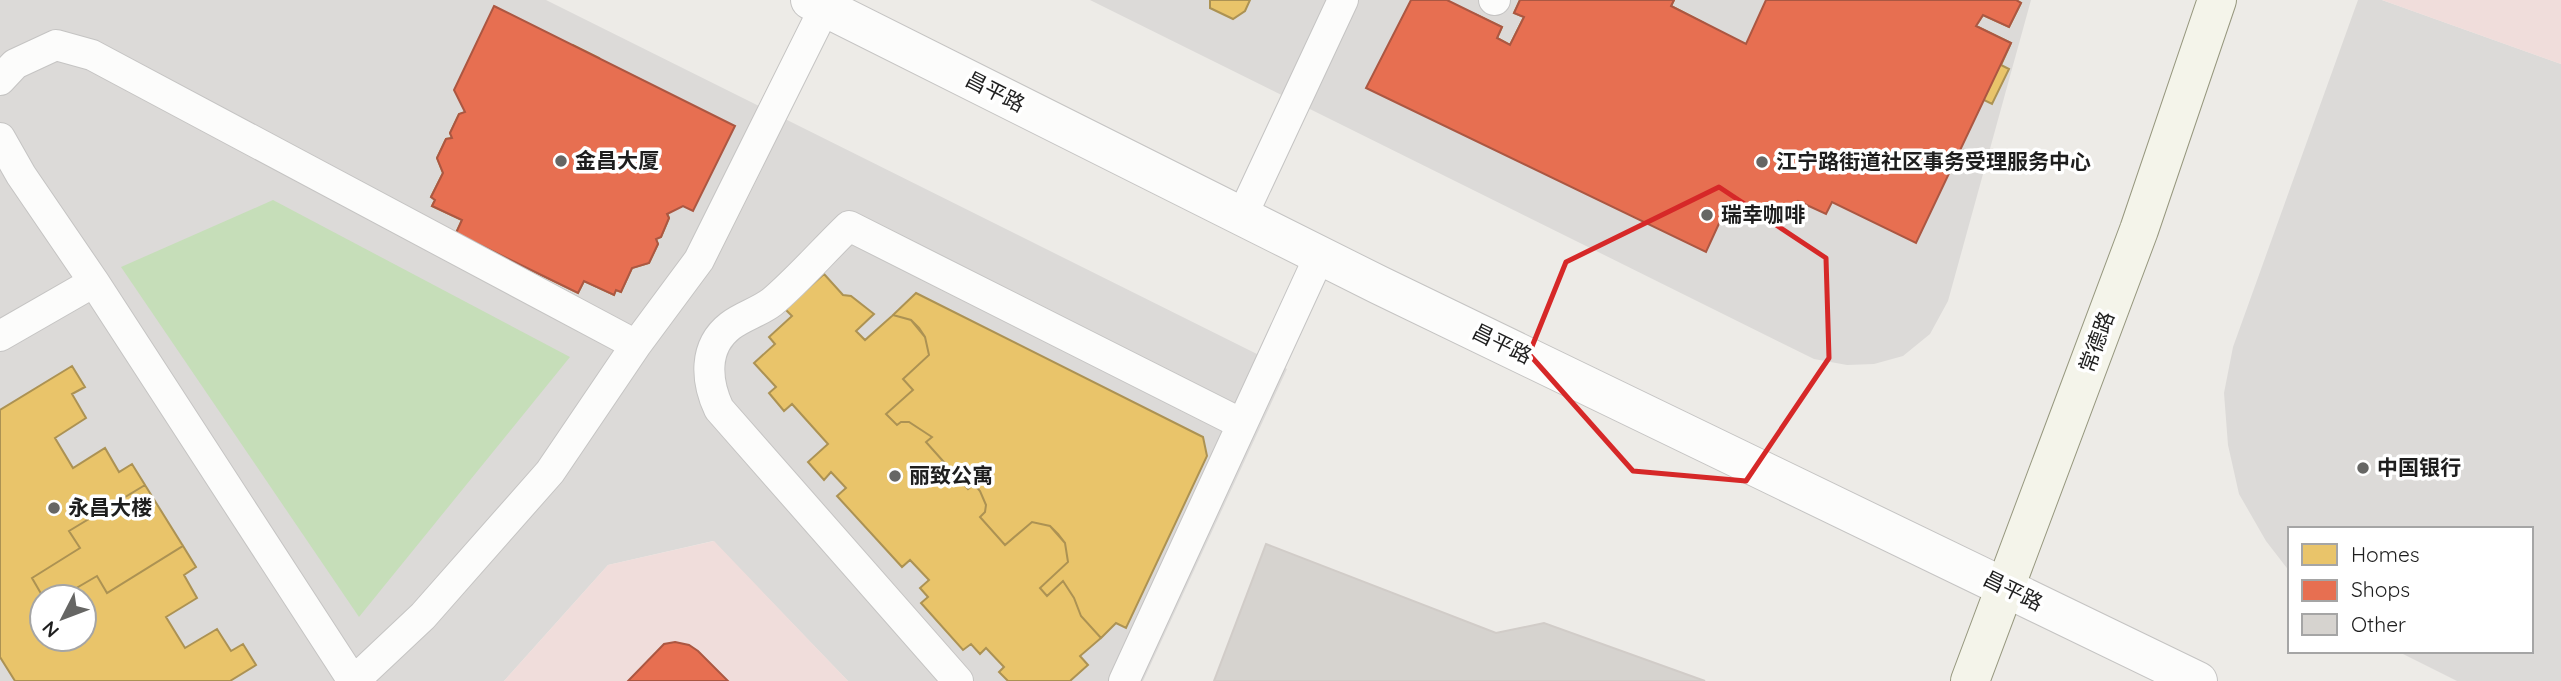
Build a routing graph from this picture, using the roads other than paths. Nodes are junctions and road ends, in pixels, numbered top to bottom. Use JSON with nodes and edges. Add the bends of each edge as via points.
{"nodes":[{"id":1,"x":1343,"y":0,"type":"edge"},
{"id":2,"x":2217,"y":0,"type":"edge"},
{"id":3,"x":818,"y":4,"type":"edge"},
{"id":4,"x":0,"y":80,"type":"edge"},
{"id":5,"x":0,"y":138,"type":"edge"},
{"id":6,"x":1242,"y":216,"type":"junction"},
{"id":7,"x":1321,"y":256,"type":"junction"},
{"id":8,"x":94,"y":282,"type":"junction"},
{"id":9,"x":0,"y":336,"type":"edge"},
{"id":10,"x":636,"y":345,"type":"junction"},
{"id":11,"x":1242,"y":424,"type":"junction"},
{"id":12,"x":2006,"y":587,"type":"junction"},
{"id":13,"x":353,"y":681,"type":"edge"},
{"id":14,"x":958,"y":681,"type":"edge"},
{"id":15,"x":1124,"y":681,"type":"edge"},
{"id":16,"x":1970,"y":681,"type":"edge"},
{"id":17,"x":2198,"y":681,"type":"edge"}],
"edges":[{"from":1,"to":6,"type":"lane"},
{"from":2,"to":12,"type":"main road","name":"常德路","via":[[2139,230]]},
{"from":3,"to":6,"type":"street","name":"昌平路"},
{"from":3,"to":10,"type":"lane","via":[[699,260]]},
{"from":4,"to":10,"type":"lane","via":[[15,64],[56,45],[92,55]]},
{"from":5,"to":8,"type":"lane"},
{"from":6,"to":7,"type":"street","name":"昌平路"},
{"from":7,"to":11,"type":"lane"},
{"from":7,"to":12,"type":"street","name":"昌平路"},
{"from":8,"to":9,"type":"lane"},
{"from":8,"to":13,"type":"lane"},
{"from":10,"to":13,"type":"lane","via":[[550,472],[423,616]]},
{"from":11,"to":14,"type":"lane","via":[[849,226],[770,303],[728,327],[714,345],[708,365],[710,390],[719,409]]},
{"from":11,"to":15,"type":"lane"},
{"from":12,"to":16,"type":"main road","name":"常德路"},
{"from":12,"to":17,"type":"street","name":"昌平路"}]}
